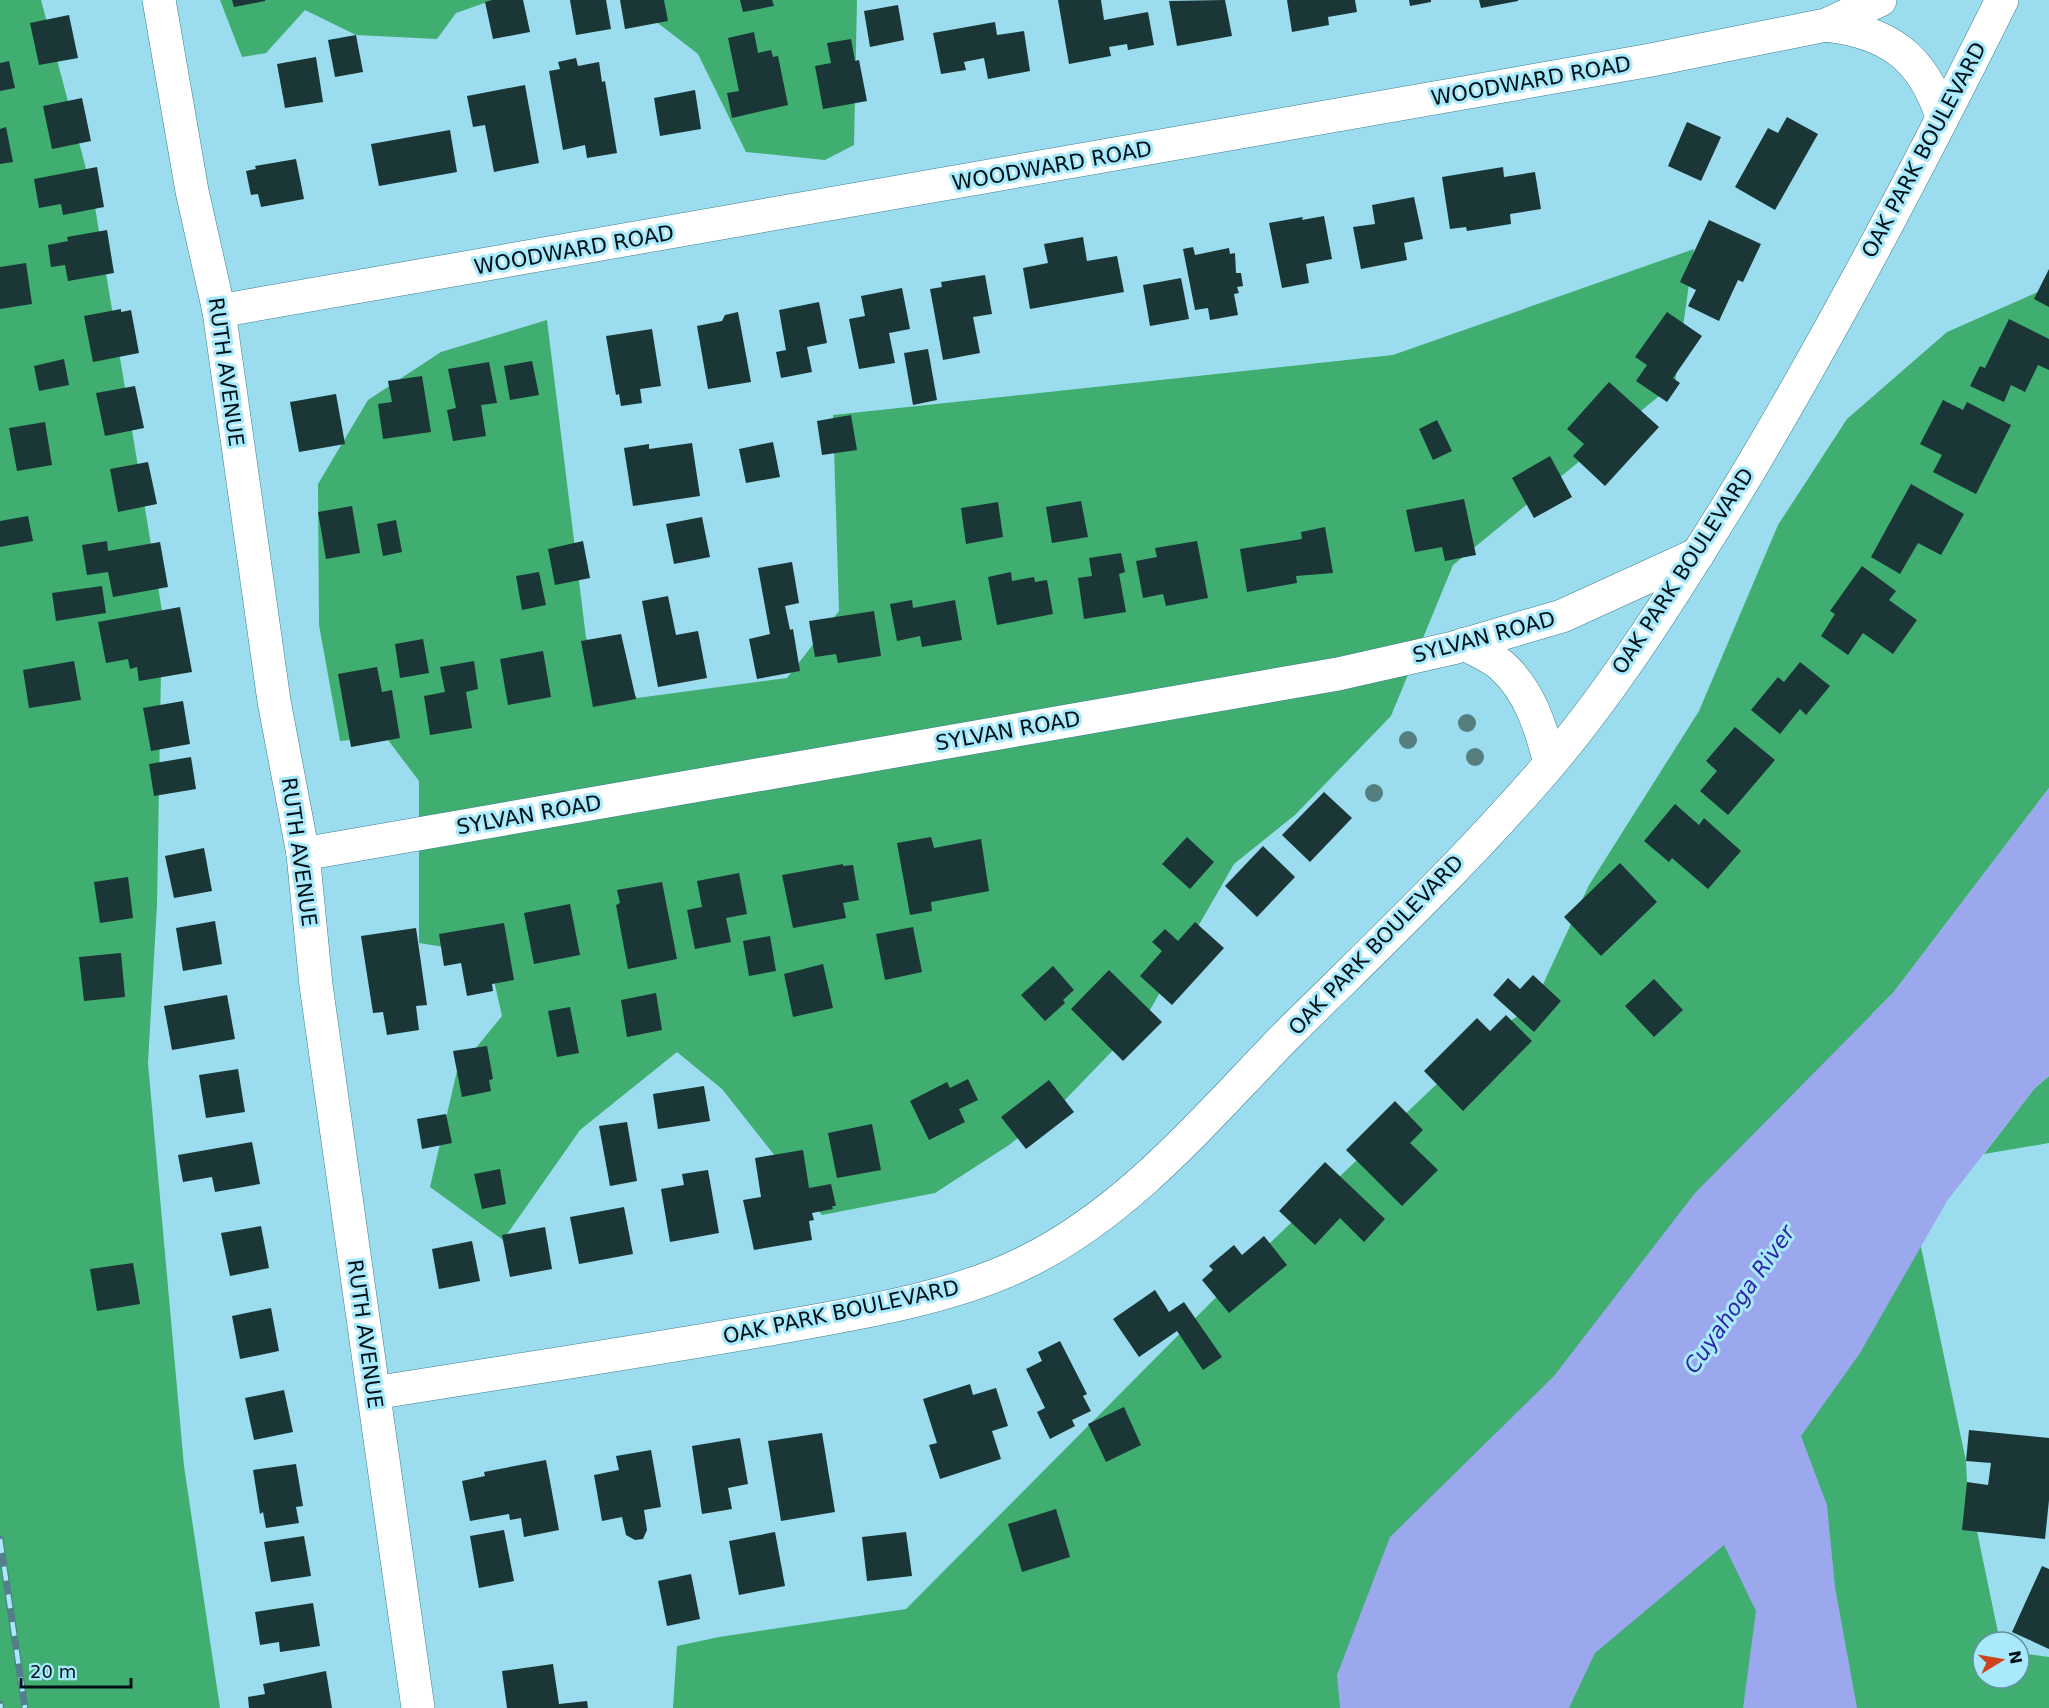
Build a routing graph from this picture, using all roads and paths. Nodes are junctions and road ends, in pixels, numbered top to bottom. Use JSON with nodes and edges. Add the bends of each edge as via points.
{"nodes":[{"id":1,"x":159,"y":0,"type":"edge"},
{"id":2,"x":1880,"y":0,"type":"edge"},
{"id":3,"x":2002,"y":0,"type":"edge"},
{"id":4,"x":1826,"y":25,"type":"junction"},
{"id":5,"x":1942,"y":117,"type":"junction"},
{"id":6,"x":219,"y":311,"type":"junction"},
{"id":7,"x":1698,"y":554,"type":"junction"},
{"id":8,"x":1466,"y":644,"type":"junction"},
{"id":9,"x":1550,"y":763,"type":"junction"},
{"id":10,"x":303,"y":854,"type":"junction"},
{"id":11,"x":374,"y":1393,"type":"junction"},
{"id":12,"x":418,"y":1708,"type":"edge"}],
"edges":[{"from":1,"to":6,"type":"street","name":"RUTH AVENUE","via":[[192,191]]},
{"from":2,"to":4,"type":"street","name":"WOODWARD ROAD"},
{"from":3,"to":5,"type":"street","name":"OAK PARK BOULEVARD"},
{"from":4,"to":5,"type":"street","via":[[1869,33],[1892,44],[1927,79]]},
{"from":4,"to":6,"type":"street","name":"WOODWARD ROAD","via":[[1651,60]]},
{"from":5,"to":7,"type":"street","name":"OAK PARK BOULEVARD","via":[[1790,403]]},
{"from":6,"to":10,"type":"street","name":"RUTH AVENUE","via":[[274,700]]},
{"from":7,"to":8,"type":"street","name":"SYLVAN ROAD","via":[[1562,616]]},
{"from":7,"to":9,"type":"street","name":"OAK PARK BOULEVARD","via":[[1600,698]]},
{"from":8,"to":9,"type":"street","via":[[1502,666],[1527,696]]},
{"from":8,"to":10,"type":"street","name":"SYLVAN ROAD","via":[[1338,675]]},
{"from":9,"to":11,"type":"street","name":"OAK PARK BOULEVARD","via":[[1446,875],[1161,1164],[1096,1220],[1025,1263],[967,1286],[847,1315]]},
{"from":10,"to":11,"type":"street","name":"RUTH AVENUE","via":[[316,985]]},
{"from":11,"to":12,"type":"street","name":"RUTH AVENUE"}]}
